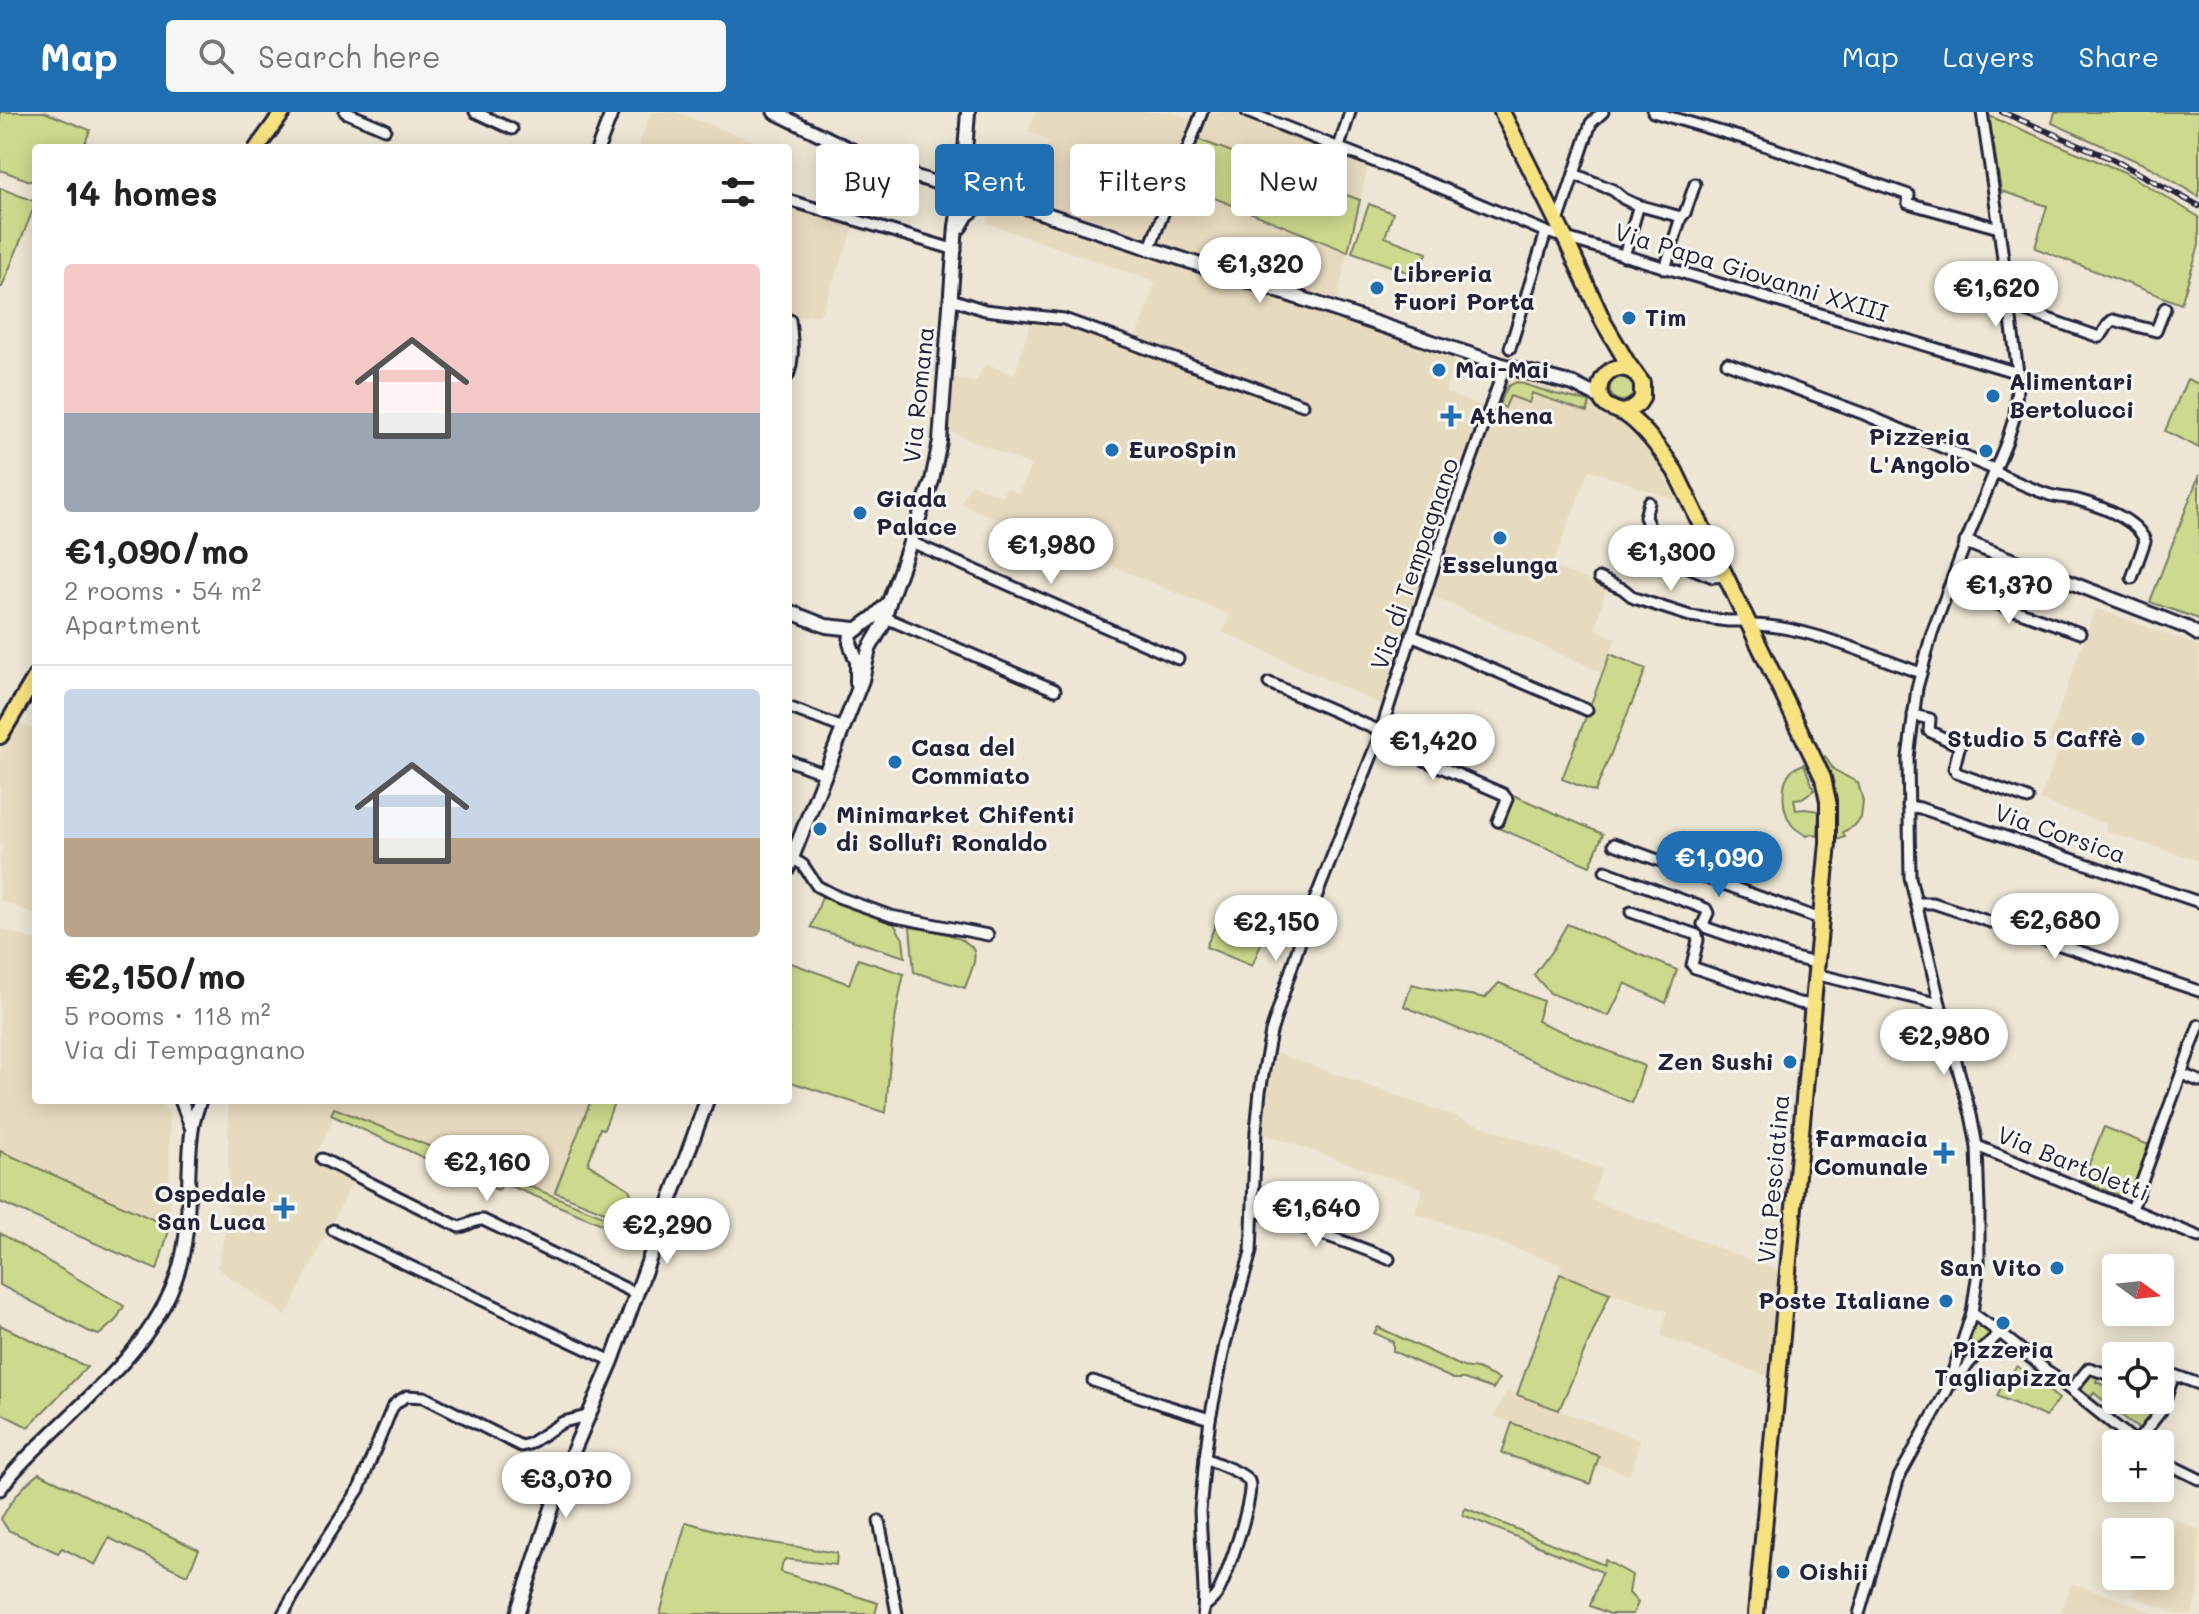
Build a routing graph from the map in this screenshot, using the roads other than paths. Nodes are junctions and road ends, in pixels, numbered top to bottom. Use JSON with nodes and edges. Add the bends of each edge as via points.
{"nodes":[{"id":1,"x":283,"y":112,"type":"edge"},
{"id":2,"x":345,"y":112,"type":"edge"},
{"id":3,"x":475,"y":112,"type":"edge"},
{"id":4,"x":612,"y":112,"type":"edge"},
{"id":5,"x":774,"y":112,"type":"edge"},
{"id":6,"x":968,"y":112,"type":"edge"},
{"id":7,"x":1202,"y":112,"type":"edge"},
{"id":8,"x":1247,"y":112,"type":"edge"},
{"id":9,"x":1350,"y":112,"type":"edge"},
{"id":10,"x":1502,"y":112,"type":"edge"},
{"id":11,"x":1603,"y":112,"type":"edge"},
{"id":12,"x":1653,"y":112,"type":"edge"},
{"id":13,"x":1982,"y":112,"type":"edge"},
{"id":14,"x":385,"y":129,"type":"dead end"},
{"id":15,"x":512,"y":129,"type":"dead end"},
{"id":16,"x":260,"y":144,"type":"edge"},
{"id":17,"x":600,"y":144,"type":"edge"},
{"id":18,"x":965,"y":144,"type":"edge"},
{"id":19,"x":1331,"y":144,"type":"edge"},
{"id":20,"x":1340,"y":144,"type":"edge"},
{"id":21,"x":1347,"y":150,"type":"edge"},
{"id":22,"x":1574,"y":174,"type":"junction"},
{"id":23,"x":935,"y":182,"type":"edge"},
{"id":24,"x":1695,"y":184,"type":"dead end"},
{"id":25,"x":792,"y":201,"type":"edge"},
{"id":26,"x":1637,"y":205,"type":"junction"},
{"id":27,"x":958,"y":216,"type":"edge"},
{"id":28,"x":966,"y":216,"type":"edge"},
{"id":29,"x":1051,"y":216,"type":"edge"},
{"id":30,"x":1681,"y":217,"type":"junction"},
{"id":31,"x":1552,"y":228,"type":"junction"},
{"id":32,"x":1999,"y":228,"type":"junction"},
{"id":33,"x":957,"y":234,"type":"junction"},
{"id":34,"x":1565,"y":238,"type":"junction"},
{"id":35,"x":956,"y":250,"type":"junction"},
{"id":36,"x":1149,"y":250,"type":"junction"},
{"id":37,"x":1624,"y":256,"type":"junction"},
{"id":38,"x":1665,"y":269,"type":"junction"},
{"id":39,"x":951,"y":299,"type":"junction"},
{"id":40,"x":2009,"y":305,"type":"junction"},
{"id":41,"x":2165,"y":308,"type":"dead end"},
{"id":42,"x":1604,"y":323,"type":"junction"},
{"id":43,"x":792,"y":343,"type":"edge"},
{"id":44,"x":1510,"y":348,"type":"dead end"},
{"id":45,"x":1727,"y":363,"type":"dead end"},
{"id":46,"x":792,"y":365,"type":"edge"},
{"id":47,"x":1505,"y":366,"type":"junction"},
{"id":48,"x":1634,"y":372,"type":"junction"},
{"id":49,"x":1609,"y":373,"type":"junction"},
{"id":50,"x":2018,"y":373,"type":"junction"},
{"id":51,"x":1573,"y":384,"type":"junction"},
{"id":52,"x":1601,"y":398,"type":"junction"},
{"id":53,"x":1638,"y":404,"type":"junction"},
{"id":54,"x":1303,"y":405,"type":"dead end"},
{"id":55,"x":1622,"y":412,"type":"junction"},
{"id":56,"x":1653,"y":440,"type":"junction"},
{"id":57,"x":1995,"y":471,"type":"junction"},
{"id":58,"x":1649,"y":502,"type":"dead end"},
{"id":59,"x":911,"y":542,"type":"junction"},
{"id":60,"x":1966,"y":542,"type":"junction"},
{"id":61,"x":1725,"y":576,"type":"junction"},
{"id":62,"x":1599,"y":578,"type":"dead end"},
{"id":63,"x":2132,"y":578,"type":"dead end"},
{"id":64,"x":1949,"y":587,"type":"junction"},
{"id":65,"x":889,"y":602,"type":"junction"},
{"id":66,"x":792,"y":613,"type":"edge"},
{"id":67,"x":886,"y":618,"type":"junction"},
{"id":68,"x":1747,"y":623,"type":"junction"},
{"id":69,"x":826,"y":626,"type":"junction"},
{"id":70,"x":858,"y":628,"type":"junction"},
{"id":71,"x":2195,"y":631,"type":"edge"},
{"id":72,"x":2080,"y":633,"type":"dead end"},
{"id":73,"x":1411,"y":635,"type":"junction"},
{"id":74,"x":851,"y":645,"type":"junction"},
{"id":75,"x":871,"y":645,"type":"junction"},
{"id":76,"x":1178,"y":659,"type":"dead end"},
{"id":77,"x":1921,"y":673,"type":"junction"},
{"id":78,"x":32,"y":683,"type":"edge"},
{"id":79,"x":1269,"y":683,"type":"dead end"},
{"id":80,"x":1055,"y":690,"type":"dead end"},
{"id":81,"x":856,"y":693,"type":"junction"},
{"id":82,"x":792,"y":709,"type":"edge"},
{"id":83,"x":1587,"y":710,"type":"dead end"},
{"id":84,"x":1913,"y":715,"type":"junction"},
{"id":85,"x":843,"y":728,"type":"junction"},
{"id":86,"x":0,"y":736,"type":"edge"},
{"id":87,"x":1379,"y":736,"type":"junction"},
{"id":88,"x":792,"y":762,"type":"edge"},
{"id":89,"x":825,"y":774,"type":"junction"},
{"id":90,"x":2028,"y":799,"type":"dead end"},
{"id":91,"x":1908,"y":806,"type":"junction"},
{"id":92,"x":1498,"y":821,"type":"dead end"},
{"id":93,"x":1614,"y":844,"type":"dead end"},
{"id":94,"x":792,"y":858,"type":"edge"},
{"id":95,"x":792,"y":863,"type":"edge"},
{"id":96,"x":1605,"y":871,"type":"dead end"},
{"id":97,"x":2199,"y":902,"type":"edge"},
{"id":98,"x":1916,"y":903,"type":"junction"},
{"id":99,"x":1631,"y":912,"type":"dead end"},
{"id":100,"x":1820,"y":919,"type":"junction"},
{"id":101,"x":988,"y":935,"type":"dead end"},
{"id":102,"x":1816,"y":968,"type":"junction"},
{"id":103,"x":2199,"y":991,"type":"edge"},
{"id":104,"x":1940,"y":1004,"type":"junction"},
{"id":105,"x":1813,"y":1005,"type":"junction"},
{"id":106,"x":2199,"y":1025,"type":"edge"},
{"id":107,"x":2182,"y":1074,"type":"junction"},
{"id":108,"x":2199,"y":1081,"type":"edge"},
{"id":109,"x":182,"y":1104,"type":"edge"},
{"id":110,"x":199,"y":1104,"type":"edge"},
{"id":111,"x":706,"y":1104,"type":"edge"},
{"id":112,"x":192,"y":1130,"type":"junction"},
{"id":113,"x":1977,"y":1146,"type":"junction"},
{"id":114,"x":322,"y":1159,"type":"dead end"},
{"id":115,"x":2132,"y":1209,"type":"junction"},
{"id":116,"x":1253,"y":1210,"type":"junction"},
{"id":117,"x":333,"y":1230,"type":"dead end"},
{"id":118,"x":2199,"y":1237,"type":"edge"},
{"id":119,"x":1389,"y":1259,"type":"dead end"},
{"id":120,"x":637,"y":1294,"type":"junction"},
{"id":121,"x":1972,"y":1313,"type":"junction"},
{"id":122,"x":2000,"y":1333,"type":"junction"},
{"id":123,"x":612,"y":1361,"type":"junction"},
{"id":124,"x":2102,"y":1372,"type":"edge"},
{"id":125,"x":2174,"y":1375,"type":"edge"},
{"id":126,"x":1093,"y":1381,"type":"dead end"},
{"id":127,"x":2199,"y":1384,"type":"edge"},
{"id":128,"x":1947,"y":1390,"type":"junction"},
{"id":129,"x":2071,"y":1390,"type":"junction"},
{"id":130,"x":587,"y":1416,"type":"junction"},
{"id":131,"x":1210,"y":1419,"type":"junction"},
{"id":132,"x":2120,"y":1430,"type":"edge"},
{"id":133,"x":1205,"y":1458,"type":"junction"},
{"id":134,"x":2174,"y":1467,"type":"edge"},
{"id":135,"x":2199,"y":1479,"type":"edge"},
{"id":136,"x":0,"y":1489,"type":"edge"},
{"id":137,"x":879,"y":1521,"type":"dead end"},
{"id":138,"x":1203,"y":1610,"type":"edge"},
{"id":139,"x":283,"y":1614,"type":"edge"},
{"id":140,"x":517,"y":1614,"type":"edge"},
{"id":141,"x":897,"y":1614,"type":"edge"},
{"id":142,"x":1756,"y":1614,"type":"edge"},
{"id":143,"x":1859,"y":1614,"type":"edge"}],
"edges":[{"from":1,"to":16,"type":"main road"},
{"from":2,"to":14,"type":"street"},
{"from":3,"to":15,"type":"street"},
{"from":4,"to":17,"type":"street"},
{"from":5,"to":23,"type":"street","via":[[889,168]]},
{"from":6,"to":18,"type":"main road","name":"Via Romana"},
{"from":7,"to":36,"type":"street"},
{"from":8,"to":19,"type":"street"},
{"from":9,"to":20,"type":"street"},
{"from":10,"to":31,"type":"main road"},
{"from":11,"to":22,"type":"street","via":[[1591,123]]},
{"from":12,"to":32,"type":"street","via":[[1909,195],[1908,203]]},
{"from":13,"to":32,"type":"street"},
{"from":21,"to":31,"type":"street"},
{"from":22,"to":26,"type":"street"},
{"from":22,"to":31,"type":"street"},
{"from":24,"to":30,"type":"street"},
{"from":25,"to":35,"type":"street"},
{"from":26,"to":30,"type":"street"},
{"from":26,"to":37,"type":"street"},
{"from":27,"to":33,"type":"main road","name":"Via Romana"},
{"from":28,"to":33,"type":"main road"},
{"from":29,"to":36,"type":"main road"},
{"from":30,"to":38,"type":"street"},
{"from":31,"to":34,"type":"main road"},
{"from":31,"to":44,"type":"street"},
{"from":32,"to":40,"type":"street"},
{"from":33,"to":35,"type":"main road","name":"Via Romana"},
{"from":34,"to":37,"type":"street","name":"Via Papa Giovanni XXIII"},
{"from":34,"to":42,"type":"main road"},
{"from":35,"to":39,"type":"main road","name":"Via Romana"},
{"from":36,"to":47,"type":"main road"},
{"from":37,"to":38,"type":"street","name":"Via Papa Giovanni XXIII"},
{"from":38,"to":50,"type":"street","name":"Via Papa Giovanni XXIII"},
{"from":39,"to":54,"type":"street","via":[[991,312],[1064,319]]},
{"from":39,"to":59,"type":"main road","name":"Via Romana","via":[[938,452]]},
{"from":40,"to":41,"type":"street","via":[[2099,337],[2113,320],[2156,331]]},
{"from":40,"to":50,"type":"street"},
{"from":42,"to":48,"type":"main road"},
{"from":42,"to":49,"type":"main road"},
{"from":43,"to":46,"type":"street"},
{"from":45,"to":57,"type":"street"},
{"from":47,"to":51,"type":"main road"},
{"from":47,"to":73,"type":"street","name":"Via di Tempagnano"},
{"from":48,"to":49,"type":"main road","via":[[1621,368]]},
{"from":48,"to":53,"type":"main road","via":[[1642,383]]},
{"from":49,"to":51,"type":"main road"},
{"from":49,"to":52,"type":"main road","via":[[1600,383]]},
{"from":50,"to":57,"type":"street","via":[[2015,415]]},
{"from":51,"to":52,"type":"main road"},
{"from":52,"to":55,"type":"main road"},
{"from":53,"to":55,"type":"main road"},
{"from":53,"to":56,"type":"main road"},
{"from":55,"to":56,"type":"main road"},
{"from":56,"to":61,"type":"main road","name":"Via Pesciatina","via":[[1680,480]]},
{"from":57,"to":60,"type":"street"},
{"from":57,"to":63,"type":"street","via":[[2133,524],[2145,541]]},
{"from":58,"to":61,"type":"street","via":[[1645,517],[1662,556],[1713,577]]},
{"from":59,"to":65,"type":"main road","name":"Via Romana"},
{"from":59,"to":76,"type":"street"},
{"from":60,"to":64,"type":"street"},
{"from":60,"to":71,"type":"street"},
{"from":61,"to":68,"type":"main road","name":"Via Pesciatina"},
{"from":62,"to":68,"type":"street","via":[[1634,598],[1690,616]]},
{"from":64,"to":72,"type":"street"},
{"from":64,"to":77,"type":"street"},
{"from":65,"to":67,"type":"main road","name":"Via Romana"},
{"from":65,"to":70,"type":"main road","name":"Via Romana"},
{"from":66,"to":69,"type":"main road"},
{"from":67,"to":75,"type":"main road","name":"Via Romana"},
{"from":67,"to":80,"type":"street"},
{"from":68,"to":77,"type":"street","via":[[1819,637]]},
{"from":68,"to":100,"type":"main road","name":"Via Pesciatina","via":[[1823,778],[1829,812]]},
{"from":69,"to":70,"type":"main road"},
{"from":69,"to":74,"type":"main road"},
{"from":70,"to":74,"type":"main road","name":"Via Romana","via":[[851,634]]},
{"from":70,"to":75,"type":"main road","via":[[872,632]]},
{"from":73,"to":83,"type":"street"},
{"from":73,"to":87,"type":"street","name":"Via di Tempagnano"},
{"from":74,"to":75,"type":"main road","via":[[859,651]]},
{"from":74,"to":81,"type":"main road","name":"Via Romana"},
{"from":75,"to":81,"type":"main road","name":"Via Romana"},
{"from":77,"to":84,"type":"street"},
{"from":78,"to":86,"type":"main road"},
{"from":79,"to":87,"type":"street"},
{"from":81,"to":85,"type":"main road","name":"Via Romana"},
{"from":82,"to":85,"type":"street"},
{"from":84,"to":90,"type":"street","via":[[1930,719],[1929,731],[1956,744],[1957,773]]},
{"from":84,"to":91,"type":"street"},
{"from":85,"to":89,"type":"main road","name":"Via Romana"},
{"from":87,"to":92,"type":"street","via":[[1503,794],[1507,799]]},
{"from":87,"to":116,"type":"street","name":"Via di Tempagnano","via":[[1307,920],[1271,1032],[1260,1091]]},
{"from":88,"to":89,"type":"street"},
{"from":89,"to":94,"type":"main road","name":"Via Romana"},
{"from":91,"to":97,"type":"street","name":"Via Corsica"},
{"from":91,"to":98,"type":"street"},
{"from":93,"to":100,"type":"street"},
{"from":95,"to":101,"type":"street","via":[[803,865],[817,886],[838,897],[891,916]]},
{"from":96,"to":102,"type":"street","via":[[1706,909],[1707,928]]},
{"from":98,"to":103,"type":"street","via":[[1933,903]]},
{"from":98,"to":104,"type":"street"},
{"from":99,"to":105,"type":"street","via":[[1697,935],[1695,968]]},
{"from":100,"to":102,"type":"main road","name":"Via Pesciatina"},
{"from":102,"to":104,"type":"street"},
{"from":102,"to":105,"type":"main road","name":"Via Pesciatina"},
{"from":104,"to":113,"type":"street"},
{"from":105,"to":142,"type":"main road","name":"Via Pesciatina"},
{"from":106,"to":107,"type":"street"},
{"from":107,"to":108,"type":"street"},
{"from":107,"to":115,"type":"street"},
{"from":109,"to":112,"type":"street"},
{"from":110,"to":112,"type":"street"},
{"from":111,"to":120,"type":"main road"},
{"from":112,"to":136,"type":"street","via":[[185,1241],[161,1311],[133,1350]]},
{"from":113,"to":115,"type":"street","name":"Via Bartoletti"},
{"from":113,"to":121,"type":"street","via":[[1979,1265]]},
{"from":114,"to":120,"type":"street","via":[[459,1227],[483,1220]]},
{"from":115,"to":118,"type":"street","name":"Via Bartoletti"},
{"from":116,"to":119,"type":"street"},
{"from":116,"to":131,"type":"street","name":"Via di Tempagnano","via":[[1251,1252]]},
{"from":117,"to":123,"type":"street"},
{"from":120,"to":123,"type":"main road"},
{"from":121,"to":122,"type":"street"},
{"from":121,"to":128,"type":"street"},
{"from":122,"to":128,"type":"street"},
{"from":122,"to":129,"type":"street"},
{"from":123,"to":130,"type":"main road"},
{"from":124,"to":129,"type":"street","via":[[2089,1368]]},
{"from":125,"to":127,"type":"street"},
{"from":126,"to":131,"type":"street"},
{"from":128,"to":143,"type":"street","via":[[1899,1477]]},
{"from":129,"to":132,"type":"street"},
{"from":130,"to":139,"type":"street","via":[[563,1422],[521,1446],[424,1397],[400,1399],[389,1413],[359,1489]]},
{"from":130,"to":140,"type":"main road"},
{"from":131,"to":133,"type":"street","name":"Via di Tempagnano"},
{"from":133,"to":138,"type":"street","name":"Via di Tempagnano","via":[[1200,1511]]},
{"from":133,"to":138,"type":"street","via":[[1245,1476],[1251,1489],[1224,1580]]},
{"from":134,"to":135,"type":"street"},
{"from":137,"to":141,"type":"street"}]}
